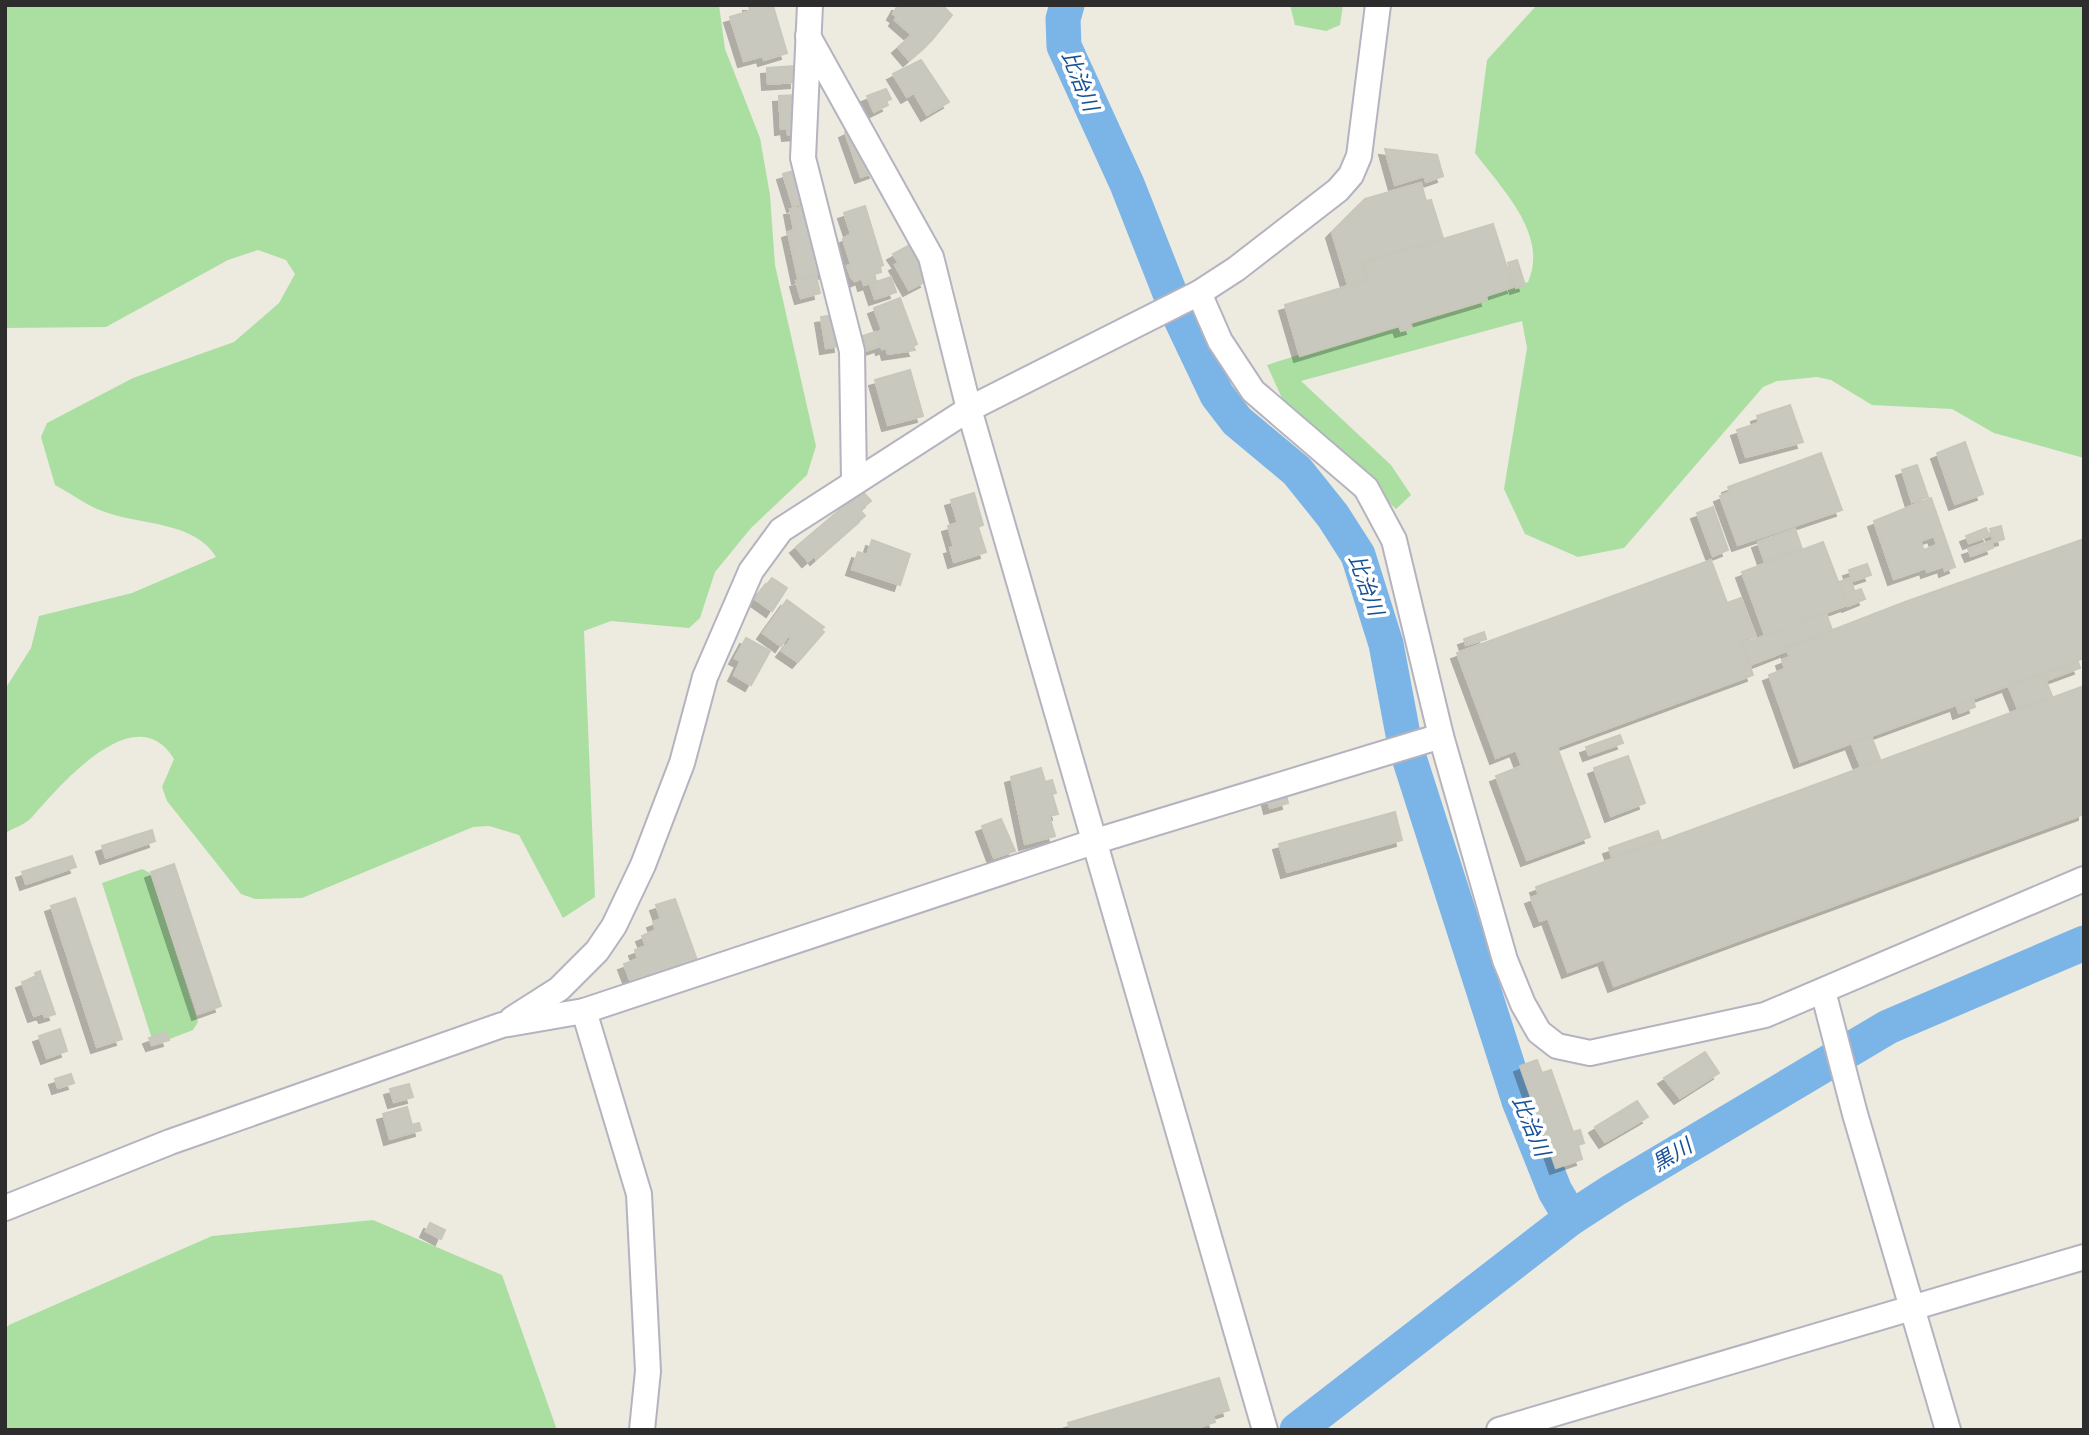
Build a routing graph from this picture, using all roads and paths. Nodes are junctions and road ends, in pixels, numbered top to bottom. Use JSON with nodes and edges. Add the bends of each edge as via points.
{"nodes":[{"id":1,"x":810,"y":5,"type":"edge"},
{"id":2,"x":1378,"y":5,"type":"edge"},
{"id":3,"x":808,"y":36,"type":"junction"},
{"id":4,"x":1199,"y":293,"type":"junction"},
{"id":5,"x":970,"y":409,"type":"junction"},
{"id":6,"x":854,"y":482,"type":"junction"},
{"id":7,"x":1441,"y":736,"type":"junction"},
{"id":8,"x":1096,"y":841,"type":"junction"},
{"id":9,"x":2084,"y":879,"type":"edge"},
{"id":10,"x":1824,"y":999,"type":"junction"},
{"id":11,"x":584,"y":1011,"type":"junction"},
{"id":12,"x":502,"y":1025,"type":"junction"},
{"id":13,"x":5,"y":1208,"type":"edge"},
{"id":14,"x":2084,"y":1258,"type":"edge"},
{"id":15,"x":1912,"y":1306,"type":"junction"},
{"id":16,"x":1262,"y":1419,"type":"edge"},
{"id":17,"x":642,"y":1430,"type":"edge"},
{"id":18,"x":1499,"y":1430,"type":"edge"},
{"id":19,"x":1948,"y":1430,"type":"edge"}],
"edges":[{"from":1,"to":3,"type":"street"},
{"from":2,"to":4,"type":"street","via":[[1359,156],[1351,175],[1338,191]]},
{"from":3,"to":5,"type":"street","via":[[930,257]]},
{"from":3,"to":6,"type":"street","via":[[803,158],[852,351]]},
{"from":4,"to":5,"type":"street"},
{"from":4,"to":7,"type":"street","via":[[1220,341],[1254,391],[1366,488],[1394,540]]},
{"from":5,"to":6,"type":"street"},
{"from":5,"to":8,"type":"street"},
{"from":6,"to":12,"type":"street","via":[[781,530],[751,571],[705,677],[682,763],[643,865],[614,926],[597,951],[559,989]]},
{"from":7,"to":8,"type":"street"},
{"from":7,"to":10,"type":"street","via":[[1505,960],[1539,1032],[1558,1046],[1590,1053]]},
{"from":8,"to":11,"type":"street"},
{"from":8,"to":16,"type":"street"},
{"from":9,"to":10,"type":"street"},
{"from":10,"to":15,"type":"street"},
{"from":11,"to":12,"type":"street"},
{"from":11,"to":17,"type":"street","via":[[639,1194],[648,1371]]},
{"from":12,"to":13,"type":"street","via":[[170,1142]]},
{"from":14,"to":15,"type":"street"},
{"from":15,"to":18,"type":"street"},
{"from":15,"to":19,"type":"street"}]}
